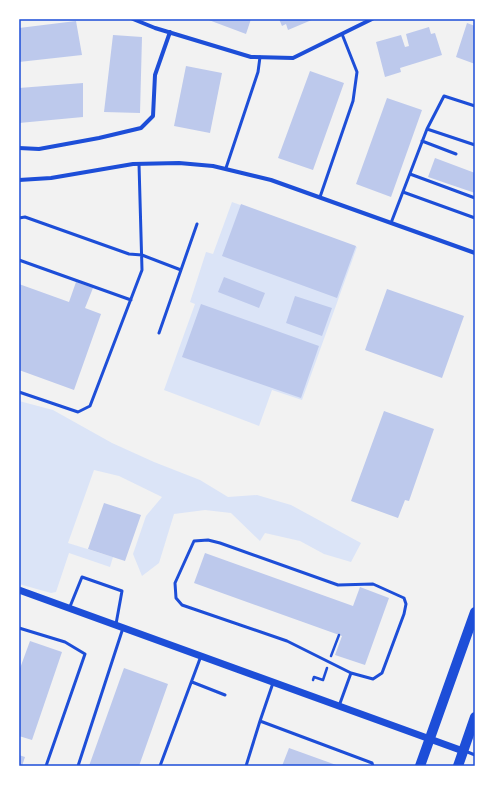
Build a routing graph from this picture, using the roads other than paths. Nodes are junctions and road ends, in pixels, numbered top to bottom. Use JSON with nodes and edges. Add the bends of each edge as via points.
{"nodes":[{"id":1,"x":133,"y":19,"type":"edge"},
{"id":2,"x":372,"y":19,"type":"edge"},
{"id":3,"x":170,"y":32,"type":"junction"},
{"id":4,"x":342,"y":34,"type":"junction"},
{"id":5,"x":260,"y":57,"type":"junction"},
{"id":6,"x":475,"y":106,"type":"edge"},
{"id":7,"x":427,"y":128,"type":"junction"},
{"id":8,"x":422,"y":141,"type":"junction"},
{"id":9,"x":475,"y":145,"type":"edge"},
{"id":10,"x":19,"y":148,"type":"edge"},
{"id":11,"x":456,"y":154,"type":"dead end"},
{"id":12,"x":139,"y":164,"type":"junction"},
{"id":13,"x":226,"y":168,"type":"junction"},
{"id":14,"x":410,"y":174,"type":"junction"},
{"id":15,"x":19,"y":180,"type":"edge"},
{"id":16,"x":403,"y":192,"type":"junction"},
{"id":17,"x":320,"y":197,"type":"junction"},
{"id":18,"x":475,"y":198,"type":"edge"},
{"id":19,"x":19,"y":218,"type":"edge"},
{"id":20,"x":475,"y":218,"type":"edge"},
{"id":21,"x":391,"y":223,"type":"junction"},
{"id":22,"x":197,"y":224,"type":"dead end"},
{"id":23,"x":475,"y":253,"type":"edge"},
{"id":24,"x":142,"y":255,"type":"junction"},
{"id":25,"x":19,"y":260,"type":"edge"},
{"id":26,"x":181,"y":270,"type":"junction"},
{"id":27,"x":131,"y":300,"type":"junction"},
{"id":28,"x":159,"y":333,"type":"dead end"},
{"id":29,"x":19,"y":392,"type":"edge"},
{"id":30,"x":19,"y":590,"type":"edge"},
{"id":31,"x":69,"y":608,"type":"junction"},
{"id":32,"x":475,"y":612,"type":"edge"},
{"id":33,"x":120,"y":627,"type":"junction"},
{"id":34,"x":19,"y":628,"type":"edge"},
{"id":35,"x":201,"y":656,"type":"junction"},
{"id":36,"x":351,"y":673,"type":"junction"},
{"id":37,"x":192,"y":682,"type":"junction"},
{"id":38,"x":273,"y":682,"type":"junction"},
{"id":39,"x":225,"y":695,"type":"dead end"},
{"id":40,"x":339,"y":706,"type":"junction"},
{"id":41,"x":475,"y":717,"type":"edge"},
{"id":42,"x":260,"y":721,"type":"junction"},
{"id":43,"x":430,"y":739,"type":"junction"},
{"id":44,"x":463,"y":750,"type":"junction"},
{"id":45,"x":475,"y":755,"type":"edge"},
{"id":46,"x":46,"y":766,"type":"edge"},
{"id":47,"x":78,"y":766,"type":"edge"},
{"id":48,"x":160,"y":766,"type":"edge"},
{"id":49,"x":246,"y":766,"type":"edge"},
{"id":50,"x":373,"y":766,"type":"edge"},
{"id":51,"x":420,"y":766,"type":"edge"},
{"id":52,"x":458,"y":766,"type":"edge"}],
"edges":[{"from":1,"to":3,"type":"street"},
{"from":2,"to":4,"type":"street"},
{"from":3,"to":5,"type":"street","via":[[251,57]]},
{"from":3,"to":10,"type":"street","via":[[155,75],[153,116],[141,128],[39,149]]},
{"from":4,"to":5,"type":"street","via":[[294,58]]},
{"from":4,"to":17,"type":"lane","via":[[356,72],[353,101]]},
{"from":5,"to":13,"type":"lane","via":[[258,72]]},
{"from":6,"to":7,"type":"lane","via":[[444,96]]},
{"from":7,"to":8,"type":"lane"},
{"from":7,"to":9,"type":"lane"},
{"from":8,"to":11,"type":"lane"},
{"from":8,"to":14,"type":"lane"},
{"from":12,"to":13,"type":"street","via":[[179,163]]},
{"from":12,"to":15,"type":"street","via":[[51,178]]},
{"from":12,"to":24,"type":"lane"},
{"from":13,"to":17,"type":"street"},
{"from":14,"to":16,"type":"lane"},
{"from":14,"to":18,"type":"lane"},
{"from":16,"to":20,"type":"lane"},
{"from":16,"to":21,"type":"lane"},
{"from":17,"to":21,"type":"street"},
{"from":19,"to":24,"type":"lane","via":[[25,217],[129,254]]},
{"from":21,"to":23,"type":"street"},
{"from":22,"to":26,"type":"lane"},
{"from":24,"to":26,"type":"lane"},
{"from":24,"to":27,"type":"lane","via":[[142,270]]},
{"from":25,"to":27,"type":"lane"},
{"from":26,"to":28,"type":"lane"},
{"from":27,"to":29,"type":"lane","via":[[90,406],[78,412]]},
{"from":30,"to":31,"type":"street"},
{"from":31,"to":33,"type":"street"},
{"from":31,"to":33,"type":"lane","via":[[82,577],[122,591]]},
{"from":32,"to":43,"type":"main road"},
{"from":33,"to":35,"type":"street"},
{"from":33,"to":47,"type":"lane"},
{"from":34,"to":46,"type":"lane","via":[[65,642],[85,654]]},
{"from":35,"to":37,"type":"lane"},
{"from":35,"to":38,"type":"street"},
{"from":36,"to":36,"type":"lane","via":[[288,641],[182,605],[176,598],[175,583],[194,542],[208,540],[220,543],[338,585],[373,584],[404,598],[404,614],[382,673],[373,679]]},
{"from":36,"to":40,"type":"lane"},
{"from":37,"to":39,"type":"lane"},
{"from":37,"to":48,"type":"lane"},
{"from":38,"to":40,"type":"street"},
{"from":38,"to":42,"type":"lane"},
{"from":40,"to":43,"type":"street"},
{"from":41,"to":44,"type":"main road"},
{"from":42,"to":49,"type":"lane"},
{"from":42,"to":50,"type":"lane","via":[[372,762]]},
{"from":43,"to":44,"type":"street"},
{"from":43,"to":51,"type":"main road"},
{"from":44,"to":45,"type":"lane"},
{"from":44,"to":52,"type":"main road"}]}
